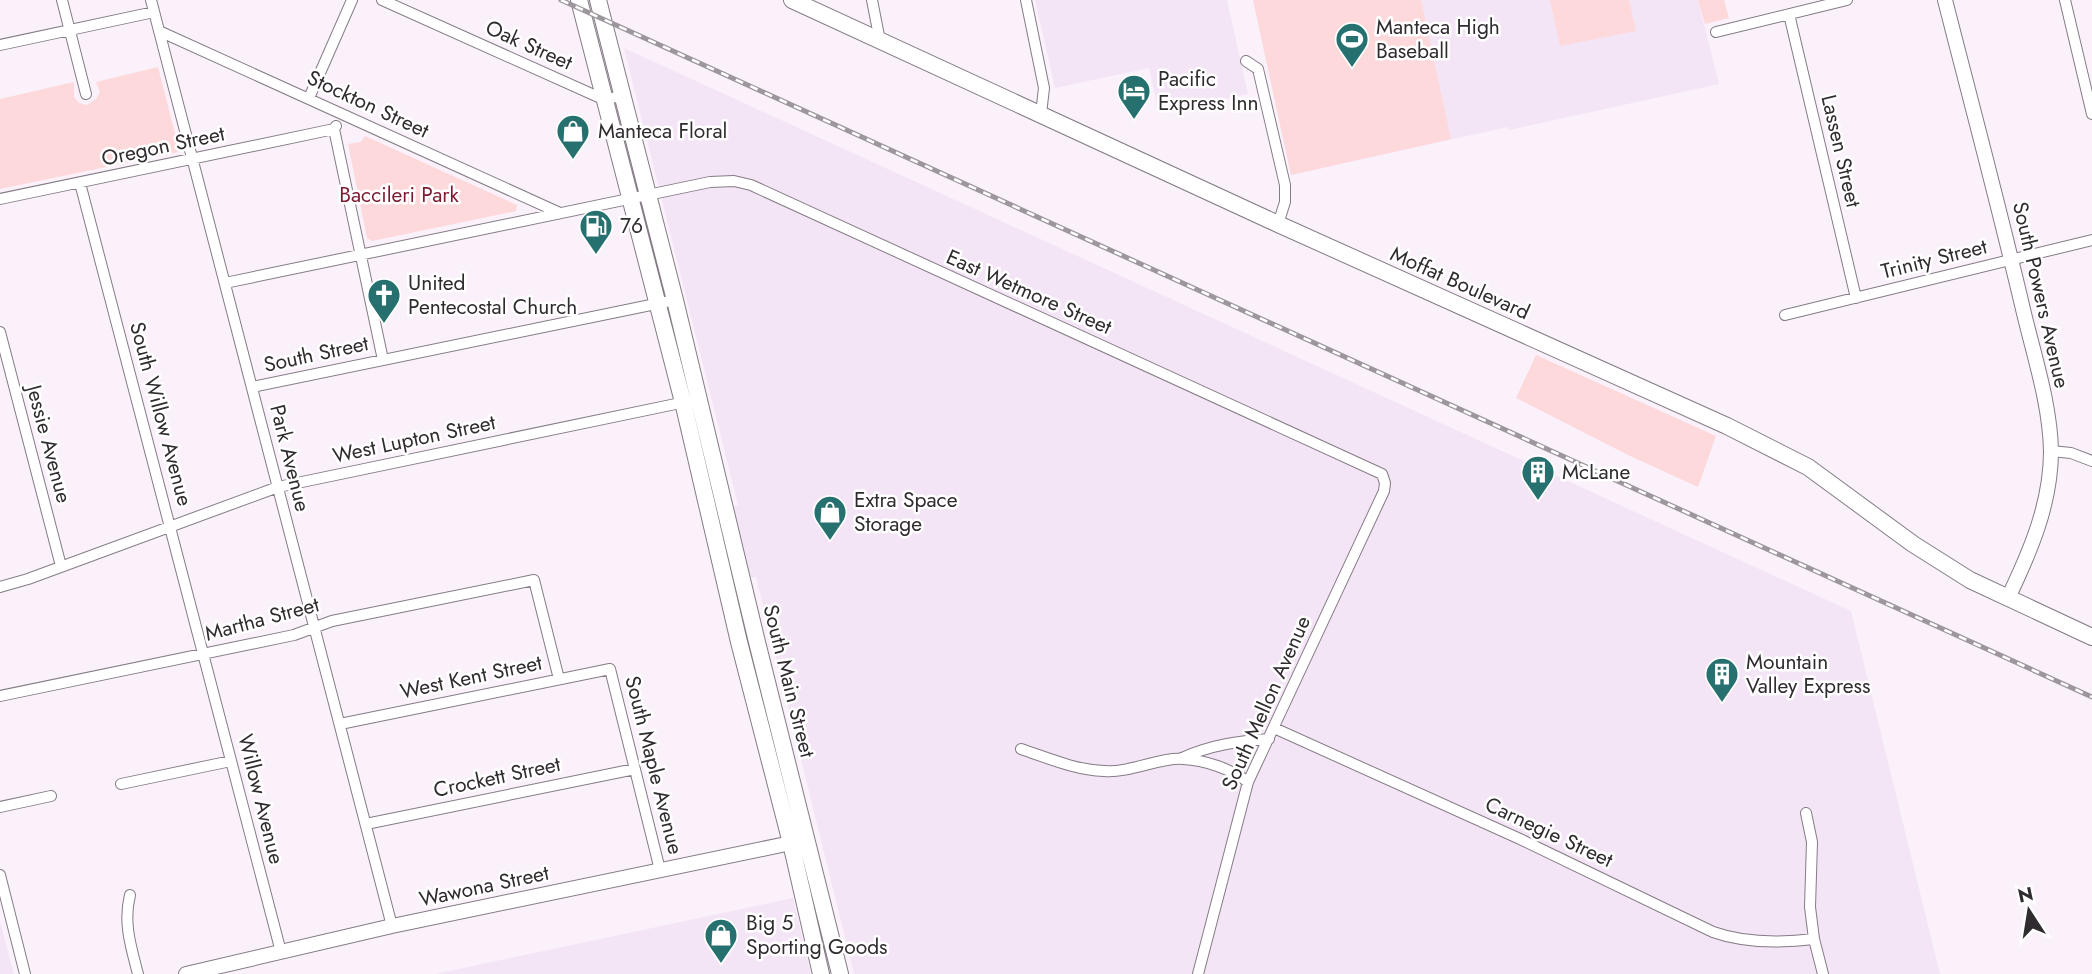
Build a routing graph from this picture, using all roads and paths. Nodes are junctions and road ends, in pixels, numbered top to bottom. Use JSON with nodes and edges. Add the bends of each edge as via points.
{"nodes":[{"id":1,"x":62,"y":0,"type":"edge"},
{"id":2,"x":151,"y":0,"type":"edge"},
{"id":3,"x":352,"y":0,"type":"edge"},
{"id":4,"x":382,"y":0,"type":"edge"},
{"id":5,"x":579,"y":0,"type":"edge"},
{"id":6,"x":598,"y":0,"type":"edge"},
{"id":7,"x":792,"y":0,"type":"edge"},
{"id":8,"x":872,"y":0,"type":"edge"},
{"id":9,"x":1026,"y":0,"type":"edge"},
{"id":10,"x":1847,"y":0,"type":"edge"},
{"id":11,"x":1945,"y":0,"type":"edge"},
{"id":12,"x":2065,"y":0,"type":"edge"},
{"id":13,"x":154,"y":12,"type":"junction"},
{"id":14,"x":1789,"y":14,"type":"junction"},
{"id":15,"x":70,"y":30,"type":"junction"},
{"id":16,"x":159,"y":31,"type":"junction"},
{"id":17,"x":1716,"y":32,"type":"dead end"},
{"id":18,"x":880,"y":41,"type":"junction"},
{"id":19,"x":0,"y":45,"type":"edge"},
{"id":20,"x":1246,"y":61,"type":"dead end"},
{"id":21,"x":86,"y":94,"type":"dead end"},
{"id":22,"x":624,"y":95,"type":"junction"},
{"id":23,"x":309,"y":98,"type":"junction"},
{"id":24,"x":605,"y":100,"type":"junction"},
{"id":25,"x":1041,"y":114,"type":"junction"},
{"id":26,"x":2092,"y":114,"type":"edge"},
{"id":27,"x":345,"y":115,"type":"junction"},
{"id":28,"x":334,"y":129,"type":"junction"},
{"id":29,"x":192,"y":159,"type":"junction"},
{"id":30,"x":80,"y":183,"type":"junction"},
{"id":31,"x":649,"y":195,"type":"junction"},
{"id":32,"x":629,"y":199,"type":"junction"},
{"id":33,"x":0,"y":200,"type":"edge"},
{"id":34,"x":560,"y":213,"type":"junction"},
{"id":35,"x":1278,"y":224,"type":"junction"},
{"id":36,"x":2092,"y":240,"type":"edge"},
{"id":37,"x":361,"y":255,"type":"junction"},
{"id":38,"x":2012,"y":260,"type":"junction"},
{"id":39,"x":225,"y":283,"type":"junction"},
{"id":40,"x":1856,"y":298,"type":"junction"},
{"id":41,"x":675,"y":300,"type":"junction"},
{"id":42,"x":658,"y":304,"type":"junction"},
{"id":43,"x":1785,"y":315,"type":"dead end"},
{"id":44,"x":0,"y":332,"type":"edge"},
{"id":45,"x":383,"y":360,"type":"junction"},
{"id":46,"x":252,"y":387,"type":"junction"},
{"id":47,"x":691,"y":400,"type":"junction"},
{"id":48,"x":2050,"y":451,"type":"junction"},
{"id":49,"x":2092,"y":461,"type":"edge"},
{"id":50,"x":278,"y":487,"type":"junction"},
{"id":51,"x":1381,"y":497,"type":"joint"},
{"id":52,"x":170,"y":525,"type":"junction"},
{"id":53,"x":61,"y":566,"type":"junction"},
{"id":54,"x":0,"y":587,"type":"edge"},
{"id":55,"x":2008,"y":598,"type":"junction"},
{"id":56,"x":314,"y":628,"type":"junction"},
{"id":57,"x":2092,"y":637,"type":"edge"},
{"id":58,"x":756,"y":638,"type":"junction"},
{"id":59,"x":739,"y":642,"type":"junction"},
{"id":60,"x":203,"y":655,"type":"junction"},
{"id":61,"x":610,"y":668,"type":"joint"},
{"id":62,"x":559,"y":679,"type":"junction"},
{"id":63,"x":0,"y":696,"type":"edge"},
{"id":64,"x":340,"y":724,"type":"junction"},
{"id":65,"x":1272,"y":734,"type":"junction"},
{"id":66,"x":1021,"y":749,"type":"dead end"},
{"id":67,"x":1182,"y":758,"type":"junction"},
{"id":68,"x":232,"y":761,"type":"junction"},
{"id":69,"x":635,"y":769,"type":"junction"},
{"id":70,"x":1248,"y":782,"type":"junction"},
{"id":71,"x":121,"y":784,"type":"dead end"},
{"id":72,"x":51,"y":796,"type":"dead end"},
{"id":73,"x":0,"y":807,"type":"edge"},
{"id":74,"x":1806,"y":813,"type":"dead end"},
{"id":75,"x":366,"y":824,"type":"junction"},
{"id":76,"x":791,"y":843,"type":"junction"},
{"id":77,"x":660,"y":870,"type":"junction"},
{"id":78,"x":0,"y":875,"type":"edge"},
{"id":79,"x":819,"y":892,"type":"junction"},
{"id":80,"x":130,"y":895,"type":"dead end"},
{"id":81,"x":392,"y":926,"type":"junction"},
{"id":82,"x":1814,"y":939,"type":"junction"},
{"id":83,"x":281,"y":952,"type":"junction"},
{"id":84,"x":25,"y":974,"type":"edge"},
{"id":85,"x":138,"y":974,"type":"edge"},
{"id":86,"x":186,"y":974,"type":"edge"},
{"id":87,"x":821,"y":974,"type":"edge"},
{"id":88,"x":840,"y":974,"type":"edge"},
{"id":89,"x":1198,"y":974,"type":"edge"},
{"id":90,"x":1823,"y":974,"type":"edge"}],
"edges":[{"from":1,"to":15,"type":"street"},
{"from":2,"to":13,"type":"street","name":"Park Avenue"},
{"from":3,"to":23,"type":"street"},
{"from":4,"to":24,"type":"street","name":"Oak Street"},
{"from":5,"to":24,"type":"main road","name":"South Main Street"},
{"from":6,"to":22,"type":"main road","name":"South Main Street"},
{"from":7,"to":18,"type":"main road","name":"Moffat Boulevard"},
{"from":8,"to":18,"type":"street"},
{"from":9,"to":25,"type":"street","via":[[1044,88]]},
{"from":10,"to":14,"type":"street"},
{"from":11,"to":38,"type":"street","name":"South Powers Avenue"},
{"from":12,"to":26,"type":"street"},
{"from":13,"to":15,"type":"street"},
{"from":13,"to":16,"type":"street","name":"Park Avenue"},
{"from":14,"to":17,"type":"street"},
{"from":14,"to":40,"type":"street","name":"Lassen Street"},
{"from":15,"to":19,"type":"street"},
{"from":15,"to":21,"type":"street"},
{"from":16,"to":23,"type":"street","name":"Stockton Street"},
{"from":16,"to":29,"type":"street","name":"Park Avenue"},
{"from":18,"to":25,"type":"main road","name":"Moffat Boulevard"},
{"from":20,"to":35,"type":"street","via":[[1258,69],[1283,180],[1285,202]]},
{"from":22,"to":24,"type":"street"},
{"from":22,"to":31,"type":"main road","name":"South Main Street"},
{"from":23,"to":27,"type":"street","name":"Stockton Street"},
{"from":24,"to":32,"type":"main road","name":"South Main Street"},
{"from":25,"to":35,"type":"main road","name":"Moffat Boulevard"},
{"from":27,"to":28,"type":"street"},
{"from":27,"to":34,"type":"street","name":"Stockton Street"},
{"from":28,"to":29,"type":"street","name":"Oregon Street"},
{"from":28,"to":37,"type":"street"},
{"from":29,"to":30,"type":"street","name":"Oregon Street"},
{"from":29,"to":39,"type":"street","name":"Park Avenue"},
{"from":30,"to":33,"type":"street","name":"Oregon Street"},
{"from":30,"to":52,"type":"street","name":"South Willow Avenue"},
{"from":31,"to":32,"type":"street","name":"East Wetmore Street"},
{"from":31,"to":41,"type":"main road","name":"South Main Street"},
{"from":31,"to":51,"type":"street","name":"East Wetmore Street","via":[[710,181],[751,186],[1373,469],[1384,479]]},
{"from":32,"to":34,"type":"street","name":"East Wetmore Street"},
{"from":32,"to":42,"type":"main road","name":"South Main Street"},
{"from":34,"to":37,"type":"street","name":"East Wetmore Street"},
{"from":35,"to":55,"type":"main road","name":"Moffat Boulevard","via":[[1727,426],[1808,467],[1913,544]]},
{"from":36,"to":38,"type":"street","name":"Trinity Street"},
{"from":37,"to":39,"type":"street","name":"East Wetmore Street"},
{"from":37,"to":45,"type":"street"},
{"from":38,"to":40,"type":"street","name":"Trinity Street"},
{"from":38,"to":48,"type":"street","name":"South Powers Avenue","via":[[2046,409]]},
{"from":39,"to":46,"type":"street","name":"Park Avenue"},
{"from":40,"to":43,"type":"street","name":"Trinity Street"},
{"from":41,"to":42,"type":"street","name":"South Street"},
{"from":41,"to":47,"type":"main road","name":"South Main Street"},
{"from":42,"to":45,"type":"street","name":"South Street"},
{"from":42,"to":47,"type":"main road","name":"South Main Street"},
{"from":44,"to":53,"type":"street","name":"Jessie Avenue"},
{"from":45,"to":46,"type":"street","name":"South Street"},
{"from":46,"to":50,"type":"street","name":"Park Avenue"},
{"from":47,"to":50,"type":"street","name":"West Lupton Street"},
{"from":47,"to":58,"type":"main road","name":"South Main Street"},
{"from":47,"to":59,"type":"main road","name":"South Main Street"},
{"from":48,"to":49,"type":"street"},
{"from":48,"to":55,"type":"street","name":"South Powers Avenue","via":[[2038,528]]},
{"from":50,"to":52,"type":"street","name":"West Lupton Street"},
{"from":50,"to":56,"type":"street","name":"Park Avenue"},
{"from":51,"to":65,"type":"street","name":"South Mellon Avenue"},
{"from":52,"to":53,"type":"street","name":"West Lupton Street"},
{"from":52,"to":60,"type":"street","name":"South Willow Avenue"},
{"from":53,"to":54,"type":"street","name":"West Lupton Street"},
{"from":55,"to":57,"type":"main road","name":"Moffat Boulevard"},
{"from":56,"to":60,"type":"street","name":"Martha Street"},
{"from":56,"to":62,"type":"street","name":"Martha Street","via":[[534,580]]},
{"from":56,"to":64,"type":"street","name":"Park Avenue"},
{"from":58,"to":59,"type":"main road"},
{"from":58,"to":79,"type":"main road","name":"South Main Street"},
{"from":59,"to":76,"type":"main road","name":"South Main Street"},
{"from":60,"to":63,"type":"street","name":"Martha Street"},
{"from":60,"to":68,"type":"street","name":"Willow Avenue"},
{"from":61,"to":62,"type":"street","name":"West Kent Street"},
{"from":61,"to":69,"type":"street","name":"South Maple Avenue"},
{"from":62,"to":64,"type":"street","name":"West Kent Street"},
{"from":64,"to":75,"type":"street","name":"Park Avenue"},
{"from":65,"to":67,"type":"street"},
{"from":65,"to":70,"type":"street","name":"South Mellon Avenue"},
{"from":65,"to":82,"type":"street","name":"Carnegie Street","via":[[1520,839],[1713,932],[1754,940]]},
{"from":66,"to":67,"type":"street","via":[[1105,772]]},
{"from":67,"to":70,"type":"street","via":[[1221,767]]},
{"from":68,"to":71,"type":"street"},
{"from":68,"to":83,"type":"street","name":"Willow Avenue"},
{"from":69,"to":75,"type":"street","name":"Crockett Street"},
{"from":69,"to":77,"type":"street","name":"South Maple Avenue"},
{"from":70,"to":89,"type":"street","name":"South Mellon Avenue"},
{"from":72,"to":73,"type":"street"},
{"from":74,"to":82,"type":"street","via":[[1812,842]]},
{"from":75,"to":81,"type":"street","name":"Park Avenue"},
{"from":76,"to":77,"type":"street","name":"Wawona Street"},
{"from":76,"to":79,"type":"main road","via":[[799,848],[811,883]]},
{"from":76,"to":87,"type":"main road","name":"South Main Street"},
{"from":77,"to":81,"type":"street","name":"Wawona Street"},
{"from":78,"to":84,"type":"street"},
{"from":79,"to":88,"type":"main road","name":"South Main Street"},
{"from":80,"to":85,"type":"street","via":[[126,925]]},
{"from":81,"to":83,"type":"street","name":"Wawona Street"},
{"from":82,"to":90,"type":"street"},
{"from":83,"to":86,"type":"street","name":"Wawona Street"}]}
